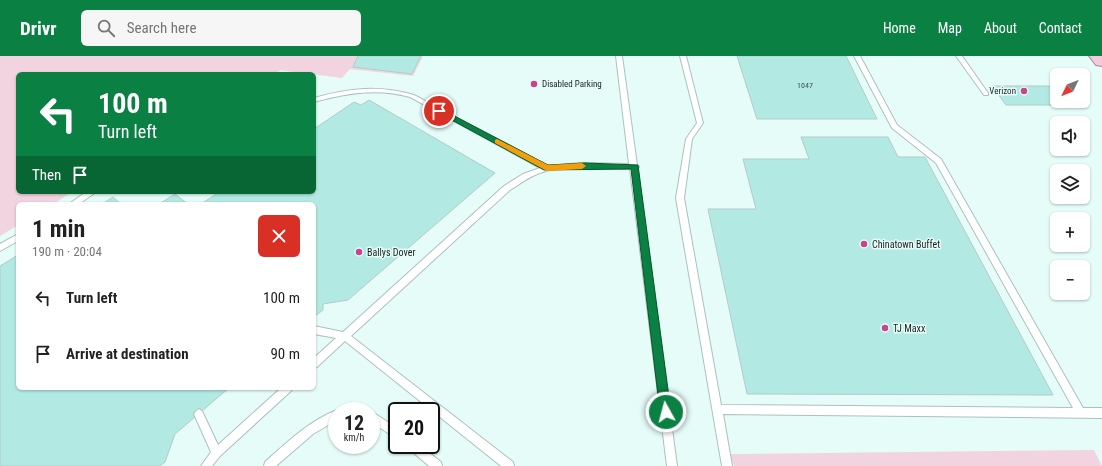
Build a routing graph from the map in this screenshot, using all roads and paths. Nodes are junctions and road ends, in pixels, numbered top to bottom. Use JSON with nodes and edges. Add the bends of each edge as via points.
{"nodes":[{"id":1,"x":619,"y":56,"type":"edge"},
{"id":2,"x":683,"y":56,"type":"edge"},
{"id":3,"x":857,"y":56,"type":"edge"},
{"id":4,"x":959,"y":56,"type":"edge"},
{"id":5,"x":1097,"y":56,"type":"edge"},
{"id":6,"x":1102,"y":61,"type":"edge"},
{"id":7,"x":986,"y":94,"type":"dead end"},
{"id":8,"x":316,"y":100,"type":"edge"},
{"id":9,"x":635,"y":167,"type":"junction"},
{"id":10,"x":547,"y":168,"type":"junction"},
{"id":11,"x":89,"y":194,"type":"edge"},
{"id":12,"x":75,"y":202,"type":"edge"},
{"id":13,"x":16,"y":238,"type":"edge"},
{"id":14,"x":0,"y":248,"type":"edge"},
{"id":15,"x":316,"y":330,"type":"edge"},
{"id":16,"x":345,"y":336,"type":"junction"},
{"id":17,"x":316,"y":362,"type":"edge"},
{"id":18,"x":286,"y":390,"type":"edge"},
{"id":19,"x":716,"y":409,"type":"junction"},
{"id":20,"x":1081,"y":413,"type":"junction"},
{"id":21,"x":1102,"y":413,"type":"edge"},
{"id":22,"x":199,"y":414,"type":"dead end"},
{"id":23,"x":328,"y":419,"type":"edge"},
{"id":24,"x":216,"y":453,"type":"junction"},
{"id":25,"x":422,"y":454,"type":"edge"},
{"id":26,"x":673,"y":464,"type":"edge"},
{"id":27,"x":206,"y":466,"type":"edge"},
{"id":28,"x":269,"y":466,"type":"edge"},
{"id":29,"x":437,"y":466,"type":"edge"},
{"id":30,"x":509,"y":466,"type":"edge"},
{"id":31,"x":727,"y":466,"type":"edge"}],
"edges":[{"from":1,"to":9,"type":"lane"},
{"from":2,"to":19,"type":"lane","via":[[700,123],[689,139],[680,198]]},
{"from":3,"to":20,"type":"lane","via":[[894,126],[939,161]]},
{"from":4,"to":7,"type":"lane"},
{"from":5,"to":6,"type":"highway"},
{"from":8,"to":10,"type":"lane","via":[[362,89],[398,92],[412,96]]},
{"from":9,"to":10,"type":"lane"},
{"from":9,"to":26,"type":"lane"},
{"from":10,"to":16,"type":"lane","via":[[528,174],[507,188]]},
{"from":11,"to":12,"type":"lane"},
{"from":13,"to":14,"type":"lane"},
{"from":15,"to":16,"type":"lane"},
{"from":16,"to":17,"type":"lane"},
{"from":16,"to":30,"type":"lane"},
{"from":18,"to":24,"type":"lane"},
{"from":19,"to":20,"type":"lane"},
{"from":19,"to":31,"type":"lane"},
{"from":20,"to":21,"type":"lane"},
{"from":22,"to":24,"type":"lane"},
{"from":23,"to":28,"type":"lane","via":[[288,448]]},
{"from":24,"to":27,"type":"lane"},
{"from":25,"to":29,"type":"lane"}]}
